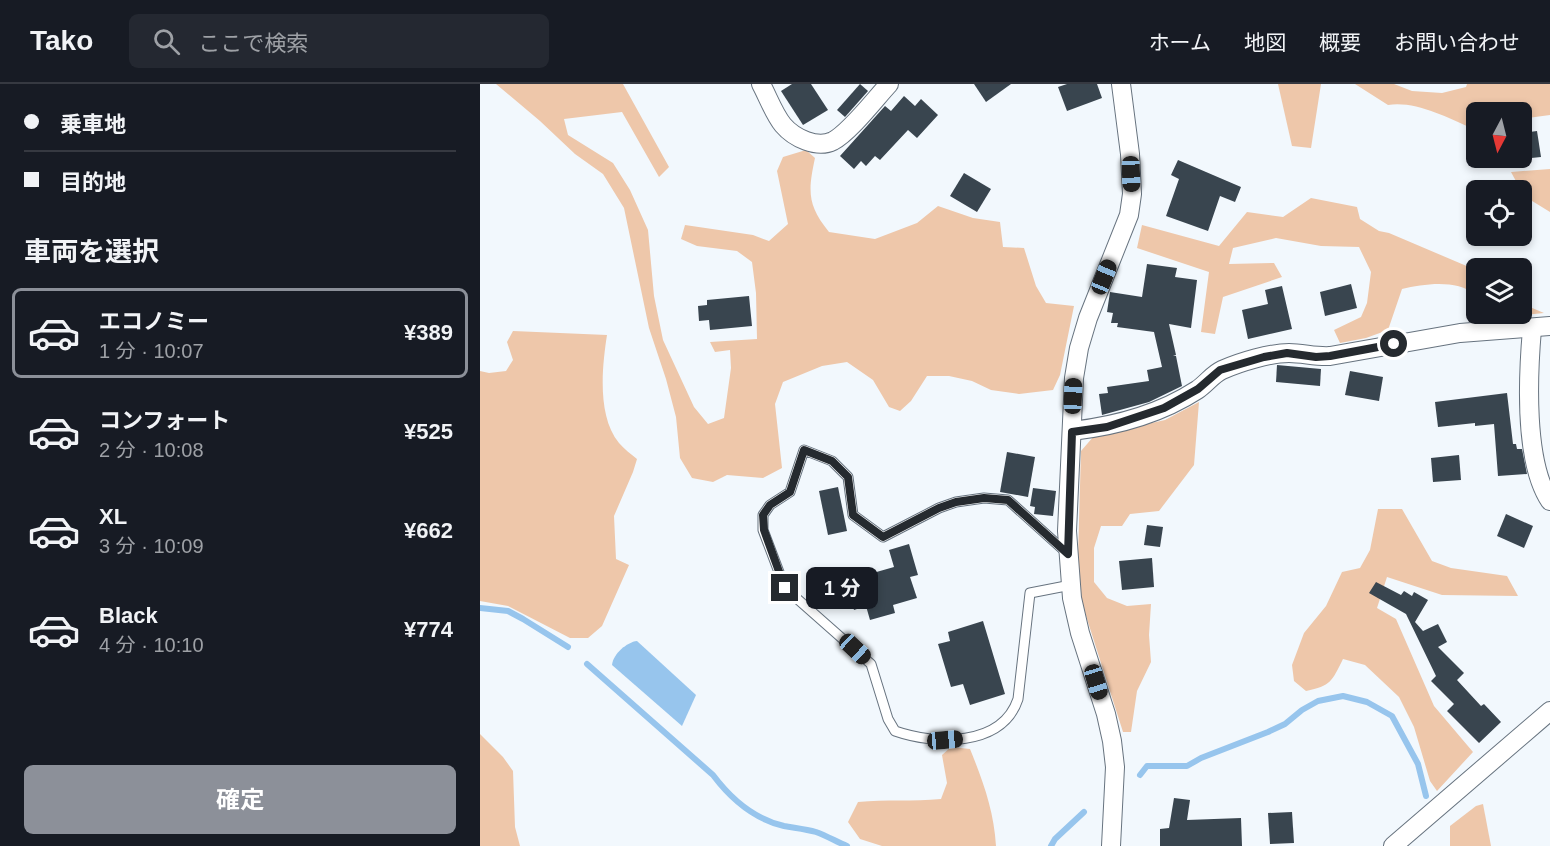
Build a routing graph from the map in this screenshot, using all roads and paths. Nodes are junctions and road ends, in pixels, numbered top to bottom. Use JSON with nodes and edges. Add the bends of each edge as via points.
{"nodes":[{"id":1,"x":761,"y":84,"type":"edge"},
{"id":2,"x":889,"y":84,"type":"edge"},
{"id":3,"x":1121,"y":84,"type":"edge"},
{"id":4,"x":1550,"y":326,"type":"edge"},
{"id":5,"x":1532,"y":329,"type":"junction"},
{"id":6,"x":1072,"y":432,"type":"junction"},
{"id":7,"x":1550,"y":501,"type":"edge"},
{"id":8,"x":1068,"y":554,"type":"junction"},
{"id":9,"x":1071,"y":585,"type":"junction"},
{"id":10,"x":1550,"y":711,"type":"edge"},
{"id":11,"x":1111,"y":846,"type":"edge"},
{"id":12,"x":1393,"y":846,"type":"edge"}],
"edges":[{"from":1,"to":2,"type":"street","via":[[782,125],[798,139],[814,143],[832,142]]},
{"from":3,"to":6,"type":"street","via":[[1130,154],[1129,216],[1079,348]]},
{"from":4,"to":5,"type":"street"},
{"from":5,"to":6,"type":"street","via":[[1460,333],[1330,356],[1287,353],[1264,357],[1220,370],[1198,389],[1164,408],[1107,427]]},
{"from":5,"to":7,"type":"street","via":[[1528,372],[1531,422],[1537,474]]},
{"from":6,"to":8,"type":"street"},
{"from":8,"to":9,"type":"street"},
{"from":8,"to":9,"type":"lane","via":[[1008,500],[956,502],[883,537],[853,515],[848,477],[832,461],[804,450],[790,492],[770,505],[763,515],[764,530],[785,588],[871,664],[888,719],[895,731],[910,736],[945,740],[976,737],[990,732],[1014,710],[1030,593]]},
{"from":9,"to":11,"type":"street","via":[[1080,633],[1112,741],[1115,767]]},
{"from":10,"to":12,"type":"street"}]}
